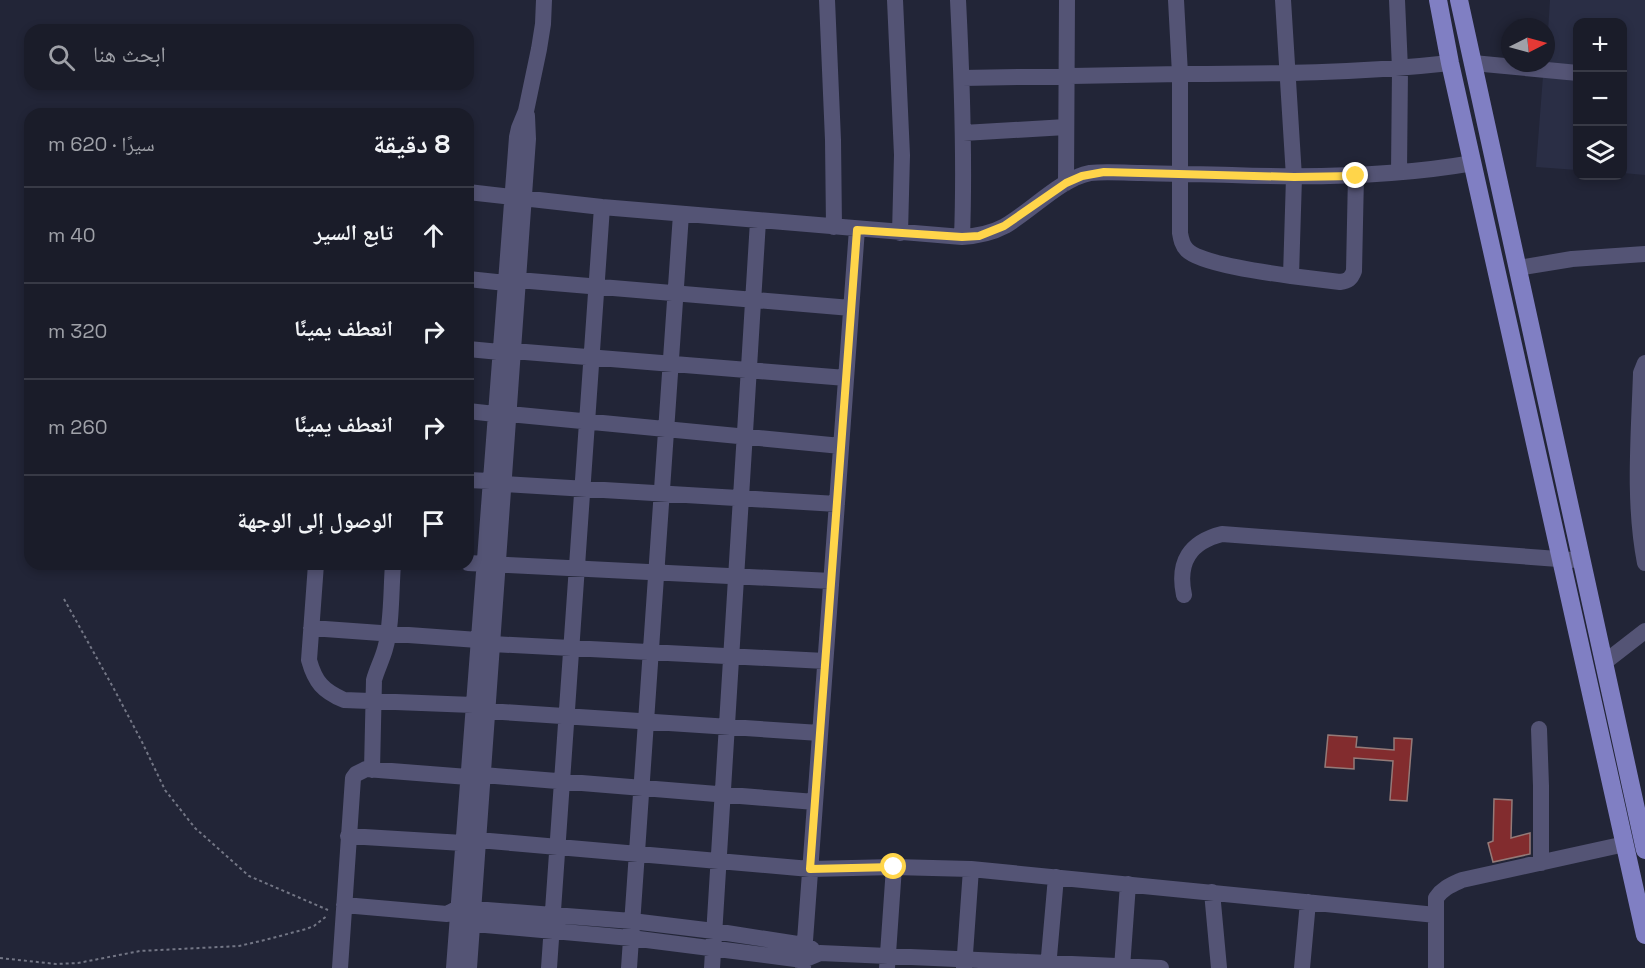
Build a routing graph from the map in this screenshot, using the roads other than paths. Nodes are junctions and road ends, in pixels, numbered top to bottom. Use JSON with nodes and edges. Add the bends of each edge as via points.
{"nodes":[{"id":1,"x":544,"y":0,"type":"edge"},
{"id":2,"x":826,"y":0,"type":"edge"},
{"id":3,"x":895,"y":0,"type":"edge"},
{"id":4,"x":958,"y":0,"type":"edge"},
{"id":5,"x":1067,"y":0,"type":"edge"},
{"id":6,"x":1176,"y":0,"type":"edge"},
{"id":7,"x":1283,"y":0,"type":"edge"},
{"id":8,"x":1397,"y":0,"type":"edge"},
{"id":9,"x":1438,"y":0,"type":"edge"},
{"id":10,"x":1459,"y":0,"type":"edge"},
{"id":11,"x":1450,"y":63,"type":"junction"},
{"id":12,"x":1473,"y":63,"type":"junction"},
{"id":13,"x":1400,"y":69,"type":"junction"},
{"id":14,"x":1573,"y":73,"type":"edge"},
{"id":15,"x":1180,"y":74,"type":"junction"},
{"id":16,"x":1288,"y":74,"type":"junction"},
{"id":17,"x":1068,"y":75,"type":"junction"},
{"id":18,"x":962,"y":78,"type":"junction"},
{"id":19,"x":1066,"y":128,"type":"junction"},
{"id":20,"x":963,"y":132,"type":"junction"},
{"id":21,"x":1489,"y":132,"type":"junction"},
{"id":22,"x":1468,"y":139,"type":"junction"},
{"id":23,"x":1473,"y":163,"type":"junction"},
{"id":24,"x":1399,"y":172,"type":"junction"},
{"id":25,"x":1179,"y":174,"type":"junction"},
{"id":26,"x":1356,"y":176,"type":"junction"},
{"id":27,"x":1294,"y":177,"type":"junction"},
{"id":28,"x":1066,"y":183,"type":"junction"},
{"id":29,"x":474,"y":193,"type":"edge"},
{"id":30,"x":518,"y":198,"type":"junction"},
{"id":31,"x":603,"y":207,"type":"junction"},
{"id":32,"x":681,"y":214,"type":"junction"},
{"id":33,"x":758,"y":221,"type":"junction"},
{"id":34,"x":834,"y":228,"type":"junction"},
{"id":35,"x":857,"y":230,"type":"junction"},
{"id":36,"x":900,"y":233,"type":"junction"},
{"id":37,"x":962,"y":237,"type":"junction"},
{"id":38,"x":1645,"y":254,"type":"edge"},
{"id":39,"x":1518,"y":268,"type":"junction"},
{"id":40,"x":1291,"y":276,"type":"junction"},
{"id":41,"x":474,"y":279,"type":"edge"},
{"id":42,"x":512,"y":281,"type":"junction"},
{"id":43,"x":597,"y":287,"type":"junction"},
{"id":44,"x":676,"y":293,"type":"junction"},
{"id":45,"x":753,"y":300,"type":"junction"},
{"id":46,"x":851,"y":308,"type":"junction"},
{"id":47,"x":474,"y":349,"type":"edge"},
{"id":48,"x":507,"y":352,"type":"junction"},
{"id":49,"x":592,"y":358,"type":"junction"},
{"id":50,"x":1645,"y":363,"type":"edge"},
{"id":51,"x":671,"y":364,"type":"junction"},
{"id":52,"x":749,"y":370,"type":"junction"},
{"id":53,"x":846,"y":378,"type":"junction"},
{"id":54,"x":474,"y":412,"type":"edge"},
{"id":55,"x":502,"y":414,"type":"junction"},
{"id":56,"x":588,"y":422,"type":"junction"},
{"id":57,"x":666,"y":429,"type":"junction"},
{"id":58,"x":745,"y":436,"type":"junction"},
{"id":59,"x":841,"y":446,"type":"junction"},
{"id":60,"x":474,"y":481,"type":"edge"},
{"id":61,"x":497,"y":483,"type":"junction"},
{"id":62,"x":583,"y":489,"type":"junction"},
{"id":63,"x":662,"y":494,"type":"junction"},
{"id":64,"x":741,"y":498,"type":"junction"},
{"id":65,"x":837,"y":504,"type":"junction"},
{"id":66,"x":1562,"y":559,"type":"junction"},
{"id":67,"x":1582,"y":561,"type":"junction"},
{"id":68,"x":1645,"y":563,"type":"edge"},
{"id":69,"x":483,"y":564,"type":"edge"},
{"id":70,"x":577,"y":569,"type":"junction"},
{"id":71,"x":316,"y":570,"type":"edge"},
{"id":72,"x":393,"y":570,"type":"edge"},
{"id":73,"x":657,"y":572,"type":"junction"},
{"id":74,"x":736,"y":576,"type":"junction"},
{"id":75,"x":831,"y":581,"type":"junction"},
{"id":76,"x":1184,"y":595,"type":"dead end"},
{"id":77,"x":311,"y":628,"type":"junction"},
{"id":78,"x":1645,"y":631,"type":"edge"},
{"id":79,"x":388,"y":634,"type":"junction"},
{"id":80,"x":485,"y":642,"type":"junction"},
{"id":81,"x":572,"y":648,"type":"junction"},
{"id":82,"x":651,"y":652,"type":"junction"},
{"id":83,"x":731,"y":656,"type":"junction"},
{"id":84,"x":825,"y":661,"type":"junction"},
{"id":85,"x":1605,"y":662,"type":"junction"},
{"id":86,"x":374,"y":702,"type":"junction"},
{"id":87,"x":480,"y":708,"type":"junction"},
{"id":88,"x":567,"y":716,"type":"junction"},
{"id":89,"x":646,"y":722,"type":"junction"},
{"id":90,"x":727,"y":727,"type":"junction"},
{"id":91,"x":1539,"y":729,"type":"dead end"},
{"id":92,"x":820,"y":733,"type":"junction"},
{"id":93,"x":372,"y":770,"type":"junction"},
{"id":94,"x":475,"y":776,"type":"junction"},
{"id":95,"x":562,"y":782,"type":"junction"},
{"id":96,"x":642,"y":788,"type":"junction"},
{"id":97,"x":723,"y":794,"type":"junction"},
{"id":98,"x":815,"y":802,"type":"junction"},
{"id":99,"x":348,"y":836,"type":"junction"},
{"id":100,"x":471,"y":841,"type":"junction"},
{"id":101,"x":1625,"y":844,"type":"junction"},
{"id":102,"x":558,"y":847,"type":"junction"},
{"id":103,"x":1645,"y":850,"type":"edge"},
{"id":104,"x":637,"y":854,"type":"junction"},
{"id":105,"x":718,"y":861,"type":"junction"},
{"id":106,"x":1540,"y":863,"type":"junction"},
{"id":107,"x":894,"y":867,"type":"junction"},
{"id":108,"x":810,"y":869,"type":"junction"},
{"id":109,"x":971,"y":869,"type":"junction"},
{"id":110,"x":1056,"y":877,"type":"junction"},
{"id":111,"x":1128,"y":884,"type":"junction"},
{"id":112,"x":1640,"y":888,"type":"edge"},
{"id":113,"x":1212,"y":892,"type":"junction"},
{"id":114,"x":1308,"y":902,"type":"junction"},
{"id":115,"x":344,"y":905,"type":"junction"},
{"id":116,"x":1642,"y":911,"type":"edge"},
{"id":117,"x":462,"y":915,"type":"junction"},
{"id":118,"x":1436,"y":915,"type":"junction"},
{"id":119,"x":633,"y":921,"type":"junction"},
{"id":120,"x":552,"y":922,"type":"junction"},
{"id":121,"x":714,"y":931,"type":"junction"},
{"id":122,"x":1645,"y":935,"type":"edge"},
{"id":123,"x":631,"y":938,"type":"junction"},
{"id":124,"x":713,"y":948,"type":"junction"},
{"id":125,"x":803,"y":958,"type":"edge"},
{"id":126,"x":887,"y":962,"type":"edge"},
{"id":127,"x":964,"y":963,"type":"edge"},
{"id":128,"x":1048,"y":965,"type":"edge"},
{"id":129,"x":1122,"y":967,"type":"edge"},
{"id":130,"x":340,"y":968,"type":"edge"},
{"id":131,"x":454,"y":968,"type":"edge"},
{"id":132,"x":469,"y":968,"type":"edge"},
{"id":133,"x":549,"y":968,"type":"edge"},
{"id":134,"x":629,"y":968,"type":"edge"},
{"id":135,"x":712,"y":968,"type":"edge"},
{"id":136,"x":1161,"y":968,"type":"edge"},
{"id":137,"x":1219,"y":968,"type":"edge"},
{"id":138,"x":1302,"y":968,"type":"edge"},
{"id":139,"x":1436,"y":968,"type":"edge"}],
"edges":[{"from":1,"to":30,"type":"street","via":[[526,111],[528,139]]},
{"from":2,"to":34,"type":"street"},
{"from":3,"to":36,"type":"street","via":[[902,155]]},
{"from":4,"to":18,"type":"street"},
{"from":5,"to":17,"type":"street"},
{"from":6,"to":15,"type":"street"},
{"from":7,"to":16,"type":"street"},
{"from":8,"to":13,"type":"street"},
{"from":9,"to":11,"type":"main road"},
{"from":10,"to":12,"type":"main road"},
{"from":11,"to":13,"type":"street"},
{"from":11,"to":22,"type":"main road"},
{"from":12,"to":14,"type":"street"},
{"from":12,"to":21,"type":"main road"},
{"from":13,"to":16,"type":"street"},
{"from":13,"to":24,"type":"street"},
{"from":15,"to":16,"type":"street"},
{"from":15,"to":17,"type":"street"},
{"from":15,"to":25,"type":"street"},
{"from":16,"to":27,"type":"street"},
{"from":17,"to":18,"type":"street"},
{"from":17,"to":19,"type":"street"},
{"from":18,"to":20,"type":"street"},
{"from":19,"to":20,"type":"street"},
{"from":19,"to":28,"type":"street"},
{"from":20,"to":37,"type":"street"},
{"from":21,"to":22,"type":"main road"},
{"from":21,"to":39,"type":"main road"},
{"from":22,"to":23,"type":"main road"},
{"from":23,"to":24,"type":"street"},
{"from":23,"to":66,"type":"main road"},
{"from":24,"to":26,"type":"street"},
{"from":25,"to":27,"type":"street"},
{"from":25,"to":28,"type":"street","via":[[1090,173]]},
{"from":25,"to":40,"type":"street","via":[[1180,233],[1187,251],[1247,270]]},
{"from":26,"to":27,"type":"street"},
{"from":26,"to":40,"type":"street","via":[[1352,276],[1340,282]]},
{"from":27,"to":40,"type":"street"},
{"from":28,"to":37,"type":"street","via":[[1004,226],[979,236]]},
{"from":29,"to":30,"type":"street"},
{"from":30,"to":31,"type":"street"},
{"from":30,"to":42,"type":"street"},
{"from":31,"to":32,"type":"street"},
{"from":31,"to":43,"type":"street"},
{"from":32,"to":33,"type":"street"},
{"from":32,"to":44,"type":"street"},
{"from":33,"to":34,"type":"street"},
{"from":33,"to":45,"type":"street"},
{"from":34,"to":35,"type":"street"},
{"from":35,"to":36,"type":"street"},
{"from":35,"to":46,"type":"street"},
{"from":36,"to":37,"type":"street"},
{"from":38,"to":39,"type":"street","via":[[1572,259]]},
{"from":39,"to":67,"type":"main road"},
{"from":41,"to":42,"type":"street"},
{"from":42,"to":43,"type":"street"},
{"from":42,"to":48,"type":"street"},
{"from":43,"to":44,"type":"street"},
{"from":43,"to":49,"type":"street"},
{"from":44,"to":45,"type":"street"},
{"from":44,"to":51,"type":"street"},
{"from":45,"to":46,"type":"street"},
{"from":45,"to":52,"type":"street"},
{"from":46,"to":53,"type":"street"},
{"from":47,"to":48,"type":"street"},
{"from":48,"to":49,"type":"street"},
{"from":48,"to":55,"type":"street"},
{"from":49,"to":51,"type":"street"},
{"from":49,"to":56,"type":"street"},
{"from":50,"to":68,"type":"street","via":[[1641,373],[1638,486]]},
{"from":51,"to":52,"type":"street"},
{"from":51,"to":57,"type":"street"},
{"from":52,"to":53,"type":"street"},
{"from":52,"to":58,"type":"street"},
{"from":53,"to":59,"type":"street"},
{"from":54,"to":55,"type":"street"},
{"from":55,"to":56,"type":"street"},
{"from":55,"to":61,"type":"street"},
{"from":56,"to":57,"type":"street"},
{"from":56,"to":62,"type":"street"},
{"from":57,"to":58,"type":"street"},
{"from":57,"to":63,"type":"street"},
{"from":58,"to":59,"type":"street"},
{"from":58,"to":64,"type":"street"},
{"from":59,"to":65,"type":"street"},
{"from":60,"to":61,"type":"street"},
{"from":61,"to":62,"type":"street"},
{"from":61,"to":69,"type":"street"},
{"from":62,"to":63,"type":"street"},
{"from":62,"to":70,"type":"street"},
{"from":63,"to":64,"type":"street"},
{"from":63,"to":73,"type":"street"},
{"from":64,"to":65,"type":"street"},
{"from":64,"to":74,"type":"street"},
{"from":65,"to":75,"type":"street"},
{"from":66,"to":67,"type":"street"},
{"from":66,"to":76,"type":"street","via":[[1222,534],[1197,544],[1188,554],[1182,567]]},
{"from":66,"to":101,"type":"main road"},
{"from":67,"to":85,"type":"main road"},
{"from":69,"to":70,"type":"street"},
{"from":69,"to":80,"type":"street"},
{"from":70,"to":73,"type":"street"},
{"from":70,"to":81,"type":"street"},
{"from":71,"to":77,"type":"street"},
{"from":72,"to":79,"type":"street"},
{"from":73,"to":74,"type":"street"},
{"from":73,"to":82,"type":"street"},
{"from":74,"to":75,"type":"street"},
{"from":74,"to":83,"type":"street"},
{"from":75,"to":84,"type":"street"},
{"from":77,"to":79,"type":"street"},
{"from":77,"to":86,"type":"street","via":[[309,660],[320,686],[344,700]]},
{"from":78,"to":85,"type":"street"},
{"from":79,"to":80,"type":"street"},
{"from":79,"to":86,"type":"street","via":[[374,680]]},
{"from":80,"to":81,"type":"street"},
{"from":80,"to":87,"type":"street"},
{"from":81,"to":82,"type":"street"},
{"from":81,"to":88,"type":"street"},
{"from":82,"to":83,"type":"street"},
{"from":82,"to":89,"type":"street"},
{"from":83,"to":84,"type":"street"},
{"from":83,"to":90,"type":"street"},
{"from":84,"to":92,"type":"street"},
{"from":85,"to":103,"type":"main road"},
{"from":86,"to":87,"type":"street"},
{"from":86,"to":93,"type":"street"},
{"from":87,"to":88,"type":"street"},
{"from":87,"to":94,"type":"street"},
{"from":88,"to":89,"type":"street"},
{"from":88,"to":95,"type":"street"},
{"from":89,"to":90,"type":"street"},
{"from":89,"to":96,"type":"street"},
{"from":90,"to":92,"type":"street"},
{"from":90,"to":97,"type":"street"},
{"from":91,"to":106,"type":"street"},
{"from":92,"to":98,"type":"street"},
{"from":93,"to":94,"type":"street"},
{"from":93,"to":99,"type":"street","via":[[361,771],[353,778]]},
{"from":94,"to":95,"type":"street"},
{"from":94,"to":100,"type":"street"},
{"from":95,"to":96,"type":"street"},
{"from":95,"to":102,"type":"street"},
{"from":96,"to":97,"type":"street"},
{"from":96,"to":104,"type":"street"},
{"from":97,"to":98,"type":"street"},
{"from":97,"to":105,"type":"street"},
{"from":98,"to":108,"type":"street"},
{"from":99,"to":100,"type":"street"},
{"from":99,"to":115,"type":"street"},
{"from":100,"to":102,"type":"street"},
{"from":100,"to":117,"type":"street"},
{"from":101,"to":106,"type":"street"},
{"from":101,"to":112,"type":"main road"},
{"from":102,"to":104,"type":"street"},
{"from":102,"to":120,"type":"street"},
{"from":104,"to":105,"type":"street"},
{"from":104,"to":119,"type":"street"},
{"from":105,"to":108,"type":"street"},
{"from":105,"to":121,"type":"street"},
{"from":106,"to":118,"type":"street","via":[[1447,886],[1436,898]]},
{"from":107,"to":108,"type":"street"},
{"from":107,"to":109,"type":"street"},
{"from":107,"to":126,"type":"street"},
{"from":108,"to":125,"type":"street"},
{"from":109,"to":110,"type":"street"},
{"from":109,"to":127,"type":"street"},
{"from":110,"to":111,"type":"street"},
{"from":110,"to":128,"type":"street"},
{"from":111,"to":113,"type":"street"},
{"from":111,"to":129,"type":"street"},
{"from":112,"to":116,"type":"main road"},
{"from":113,"to":114,"type":"street"},
{"from":113,"to":137,"type":"street"},
{"from":114,"to":118,"type":"street"},
{"from":114,"to":138,"type":"street"},
{"from":115,"to":117,"type":"street"},
{"from":115,"to":130,"type":"street"},
{"from":116,"to":122,"type":"main road"},
{"from":117,"to":120,"type":"street"},
{"from":117,"to":131,"type":"street"},
{"from":117,"to":132,"type":"street"},
{"from":118,"to":139,"type":"street"},
{"from":119,"to":120,"type":"street"},
{"from":119,"to":121,"type":"street"},
{"from":119,"to":123,"type":"street"},
{"from":120,"to":123,"type":"street"},
{"from":120,"to":133,"type":"street"},
{"from":121,"to":124,"type":"street"},
{"from":121,"to":125,"type":"street"},
{"from":123,"to":124,"type":"street"},
{"from":123,"to":134,"type":"street"},
{"from":124,"to":125,"type":"street"},
{"from":124,"to":135,"type":"street"},
{"from":125,"to":126,"type":"street","via":[[820,953]]},
{"from":126,"to":127,"type":"street"},
{"from":127,"to":128,"type":"street"},
{"from":128,"to":129,"type":"street"},
{"from":129,"to":136,"type":"street"}]}
